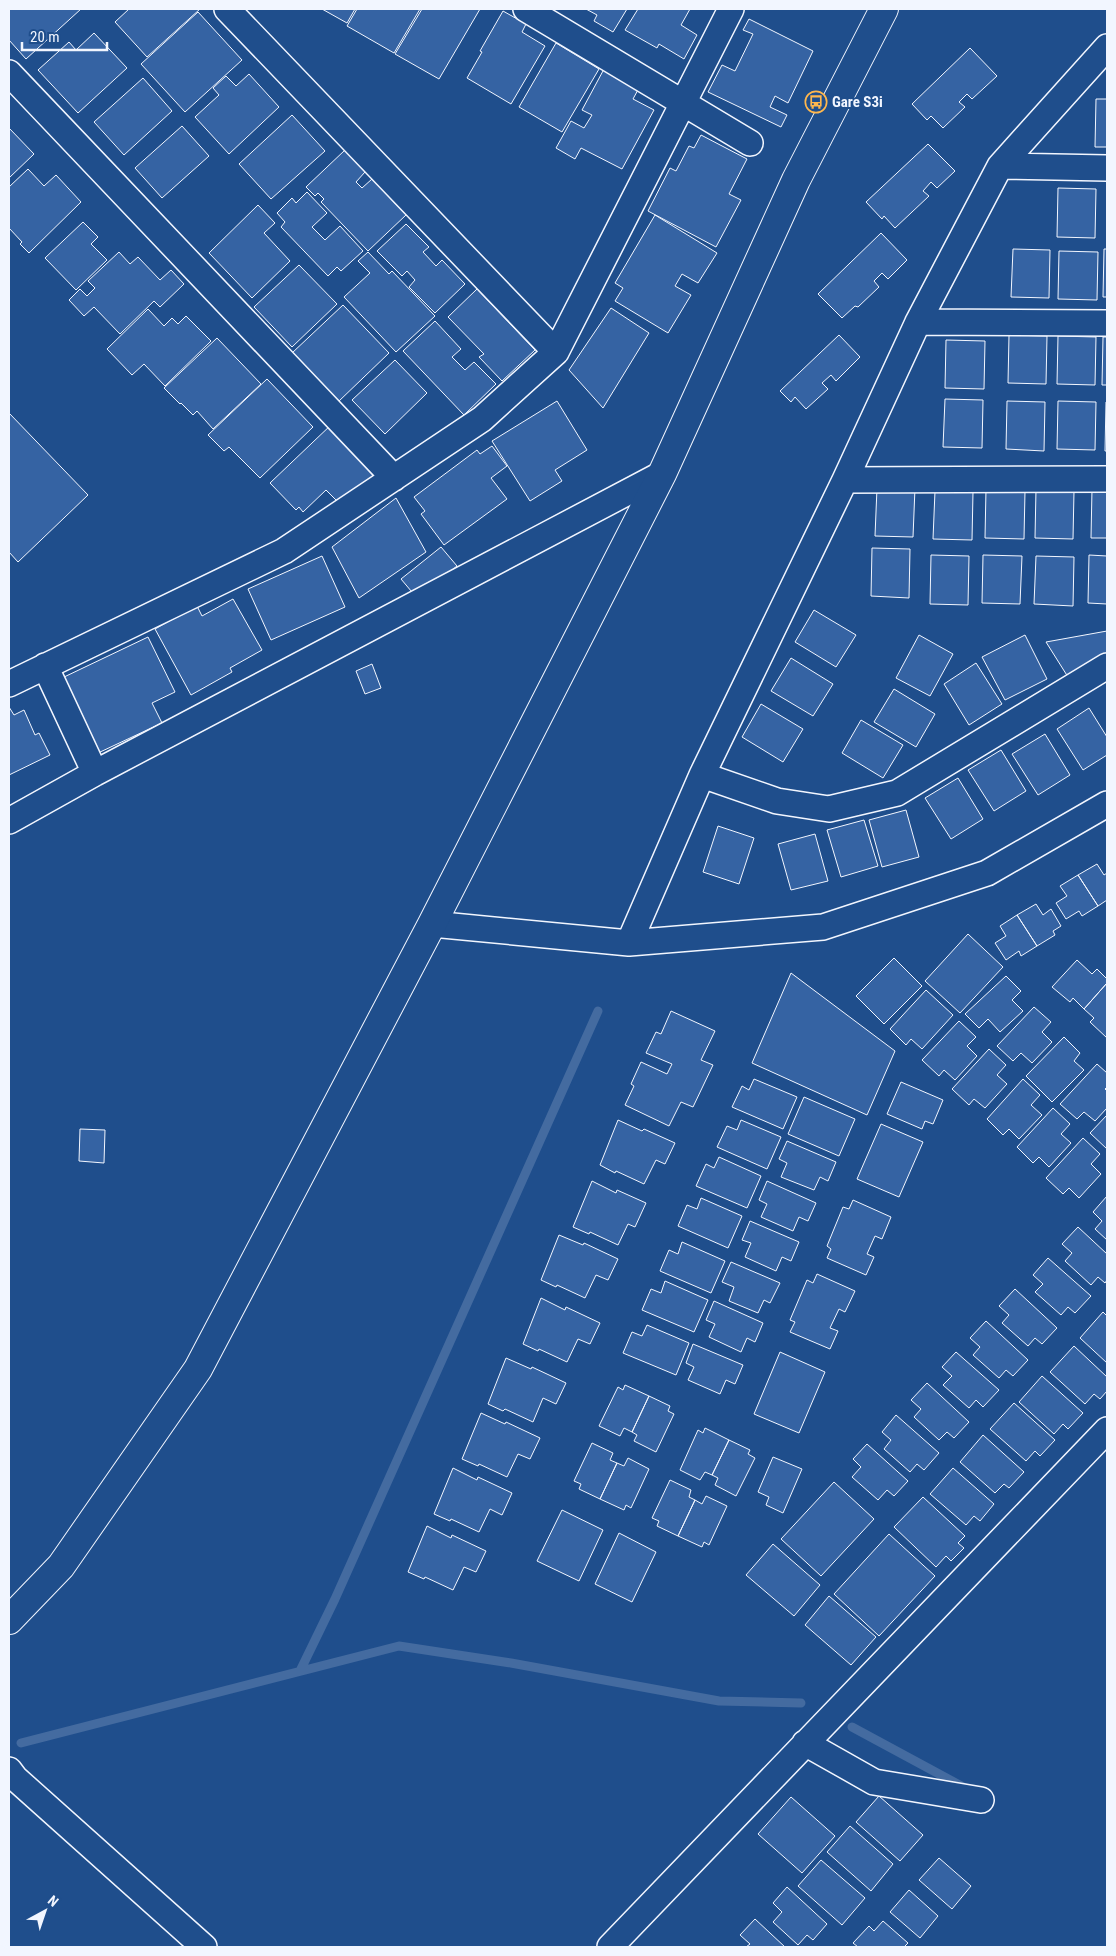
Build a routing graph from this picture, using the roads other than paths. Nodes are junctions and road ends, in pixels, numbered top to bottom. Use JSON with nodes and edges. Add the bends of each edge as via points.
{"nodes":[{"id":1,"x":526,"y":9,"type":"edge"},
{"id":2,"x":731,"y":9,"type":"edge"},
{"id":3,"x":884,"y":9,"type":"edge"},
{"id":4,"x":240,"y":14,"type":"edge"},
{"id":5,"x":1107,"y":47,"type":"edge"},
{"id":6,"x":9,"y":73,"type":"edge"},
{"id":7,"x":684,"y":103,"type":"junction"},
{"id":8,"x":750,"y":143,"type":"dead end"},
{"id":9,"x":1000,"y":166,"type":"junction"},
{"id":10,"x":1107,"y":168,"type":"edge"},
{"id":11,"x":918,"y":322,"type":"junction"},
{"id":12,"x":1107,"y":323,"type":"edge"},
{"id":13,"x":556,"y":352,"type":"junction"},
{"id":14,"x":662,"y":474,"type":"junction"},
{"id":15,"x":394,"y":478,"type":"junction"},
{"id":16,"x":1107,"y":479,"type":"edge"},
{"id":17,"x":845,"y":480,"type":"junction"},
{"id":18,"x":45,"y":666,"type":"junction"},
{"id":19,"x":1107,"y":666,"type":"edge"},
{"id":20,"x":9,"y":684,"type":"edge"},
{"id":21,"x":95,"y":773,"type":"junction"},
{"id":22,"x":702,"y":775,"type":"junction"},
{"id":23,"x":1107,"y":804,"type":"edge"},
{"id":24,"x":9,"y":821,"type":"edge"},
{"id":25,"x":432,"y":924,"type":"junction"},
{"id":26,"x":629,"y":943,"type":"junction"},
{"id":27,"x":1107,"y":1430,"type":"edge"},
{"id":28,"x":9,"y":1620,"type":"edge"},
{"id":29,"x":805,"y":1744,"type":"junction"},
{"id":30,"x":9,"y":1770,"type":"edge"},
{"id":31,"x":981,"y":1800,"type":"dead end"},
{"id":32,"x":204,"y":1947,"type":"edge"},
{"id":33,"x":610,"y":1947,"type":"edge"}],
"edges":[{"from":1,"to":7,"type":"street"},
{"from":2,"to":7,"type":"street"},
{"from":3,"to":14,"type":"street","via":[[796,180]]},
{"from":4,"to":13,"type":"street"},
{"from":5,"to":9,"type":"street"},
{"from":6,"to":15,"type":"street"},
{"from":7,"to":8,"type":"street"},
{"from":7,"to":13,"type":"street"},
{"from":9,"to":10,"type":"street"},
{"from":9,"to":11,"type":"street"},
{"from":11,"to":12,"type":"street"},
{"from":11,"to":17,"type":"street"},
{"from":13,"to":15,"type":"street","via":[[482,419]]},
{"from":14,"to":21,"type":"street"},
{"from":14,"to":25,"type":"street"},
{"from":15,"to":18,"type":"street","via":[[284,551]]},
{"from":16,"to":17,"type":"street"},
{"from":17,"to":22,"type":"street"},
{"from":18,"to":20,"type":"street"},
{"from":18,"to":21,"type":"street"},
{"from":19,"to":22,"type":"street","via":[[897,793],[829,808],[777,801]]},
{"from":21,"to":24,"type":"street"},
{"from":22,"to":26,"type":"street"},
{"from":23,"to":26,"type":"street","via":[[987,873],[823,927]]},
{"from":25,"to":26,"type":"street"},
{"from":25,"to":28,"type":"street","via":[[198,1369],[61,1566]]},
{"from":27,"to":29,"type":"street"},
{"from":29,"to":31,"type":"street","via":[[874,1782]]},
{"from":29,"to":33,"type":"street"},
{"from":30,"to":32,"type":"street"}]}
